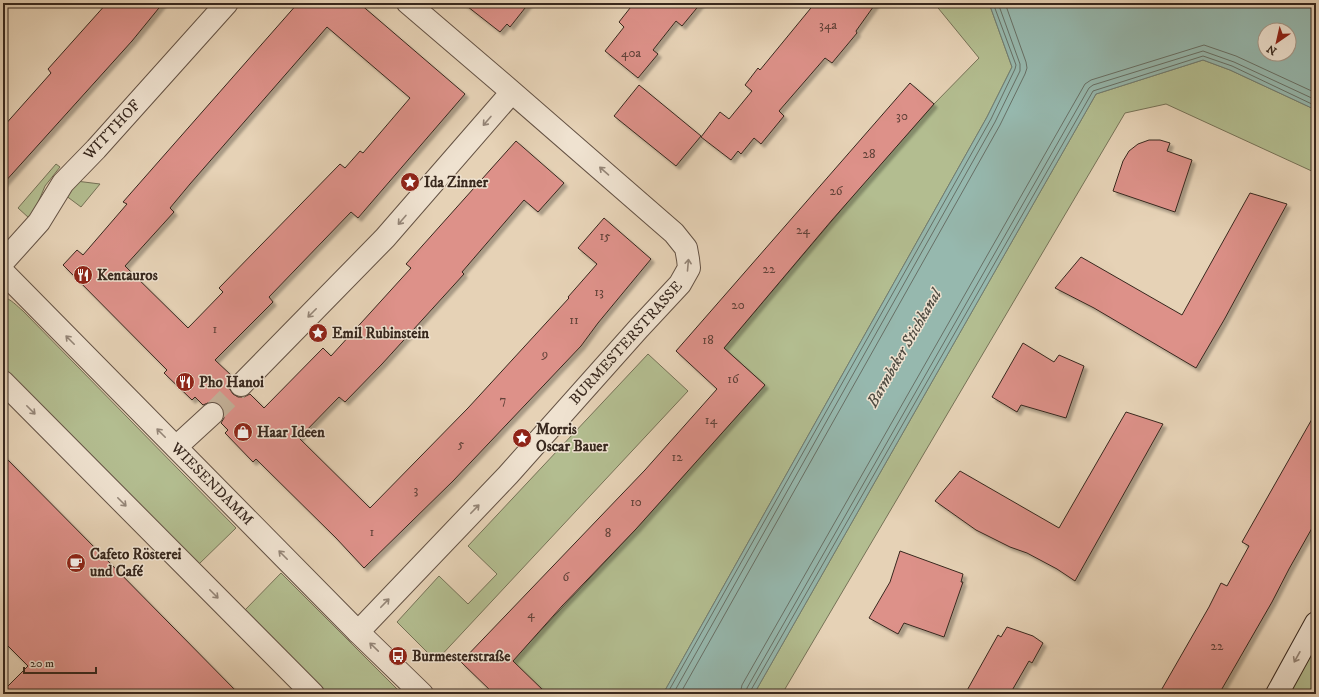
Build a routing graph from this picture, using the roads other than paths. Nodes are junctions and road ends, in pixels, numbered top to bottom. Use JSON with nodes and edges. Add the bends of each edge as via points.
{"nodes":[{"id":1,"x":227,"y":3,"type":"edge"},
{"id":2,"x":408,"y":3,"type":"edge"},
{"id":3,"x":512,"y":92,"type":"junction"},
{"id":4,"x":3,"y":262,"type":"edge"},
{"id":5,"x":3,"y":272,"type":"edge"},
{"id":6,"x":3,"y":382,"type":"edge"},
{"id":7,"x":241,"y":385,"type":"tunnel mouth"},
{"id":8,"x":212,"y":414,"type":"tunnel mouth"},
{"id":9,"x":176,"y":448,"type":"junction"},
{"id":10,"x":1316,"y":623,"type":"edge"},
{"id":11,"x":358,"y":632,"type":"junction"},
{"id":12,"x":313,"y":694,"type":"edge"},
{"id":13,"x":422,"y":694,"type":"edge"},
{"id":14,"x":1277,"y":694,"type":"edge"}],
"edges":[{"from":1,"to":4,"type":"street","name":"WITTHOF","via":[[63,183],[39,222]]},
{"from":2,"to":3,"type":"street","name":"BURMESTERSTRASSE"},
{"from":3,"to":7,"type":"street","one_way":true,"via":[[385,238]]},
{"from":11,"to":3,"type":"street","name":"BURMESTERSTRASSE","one_way":true,"via":[[508,475],[680,284],[689,268],[686,248],[674,232]]},
{"from":9,"to":5,"type":"street","name":"WIESENDAMM","one_way":true},
{"from":6,"to":12,"type":"street","one_way":true},
{"from":8,"to":9,"type":"street"},
{"from":11,"to":9,"type":"street","name":"WIESENDAMM","one_way":true},
{"from":10,"to":14,"type":"street","one_way":true},
{"from":13,"to":11,"type":"street","name":"WIESENDAMM","one_way":true}]}
